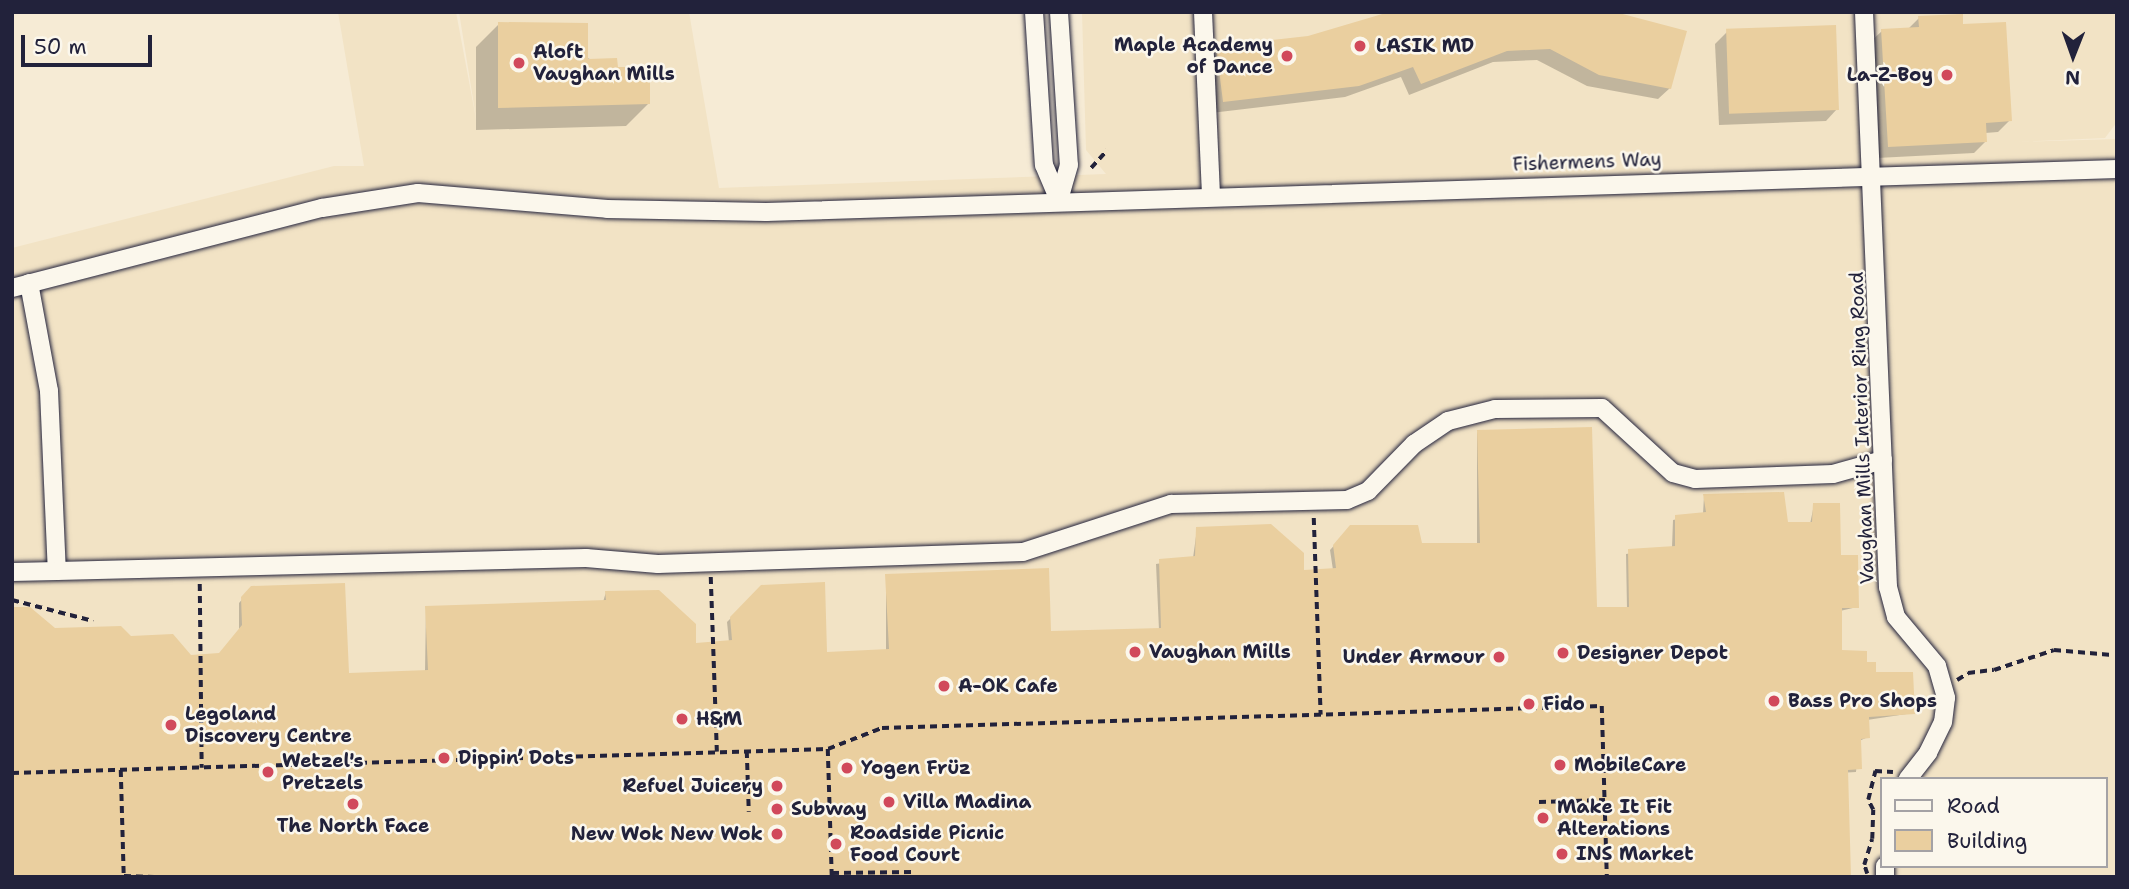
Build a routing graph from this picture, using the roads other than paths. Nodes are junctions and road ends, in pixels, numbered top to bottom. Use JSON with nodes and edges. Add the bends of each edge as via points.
{"nodes":[{"id":1,"x":1034,"y":12,"type":"edge"},
{"id":2,"x":1059,"y":12,"type":"edge"},
{"id":3,"x":1203,"y":12,"type":"edge"},
{"id":4,"x":1864,"y":12,"type":"edge"},
{"id":5,"x":2117,"y":169,"type":"edge"},
{"id":6,"x":1873,"y":174,"type":"junction"},
{"id":7,"x":1212,"y":195,"type":"junction"},
{"id":8,"x":1059,"y":200,"type":"junction"},
{"id":9,"x":21,"y":285,"type":"edge"},
{"id":10,"x":1884,"y":460,"type":"junction"},
{"id":11,"x":57,"y":571,"type":"junction"},
{"id":12,"x":12,"y":572,"type":"edge"},
{"id":13,"x":1911,"y":776,"type":"edge"}],
"edges":[{"from":1,"to":8,"type":"street","via":[[1044,165]]},
{"from":2,"to":8,"type":"street","via":[[1069,165]]},
{"from":3,"to":7,"type":"street"},
{"from":4,"to":6,"type":"street","name":"Vaughan Mills Interior Ring Road"},
{"from":5,"to":6,"type":"street","name":"Fishermens Way"},
{"from":6,"to":7,"type":"street","name":"Fishermens Way"},
{"from":6,"to":10,"type":"street","name":"Vaughan Mills Interior Ring Road"},
{"from":7,"to":8,"type":"street","name":"Fishermens Way"},
{"from":8,"to":9,"type":"street","name":"Fishermens Way","via":[[765,212],[607,209],[418,193],[322,208]]},
{"from":9,"to":11,"type":"street","via":[[49,391]]},
{"from":10,"to":11,"type":"street","via":[[1833,474],[1695,479],[1673,473],[1602,408],[1495,409],[1448,421],[1423,436],[1359,496],[1313,502],[1171,504],[1023,552],[659,564],[586,558]]},
{"from":10,"to":13,"type":"street","name":"Vaughan Mills Interior Ring Road","via":[[1888,587],[1895,617],[1926,649],[1944,690],[1943,722]]},
{"from":11,"to":12,"type":"street"}]}
